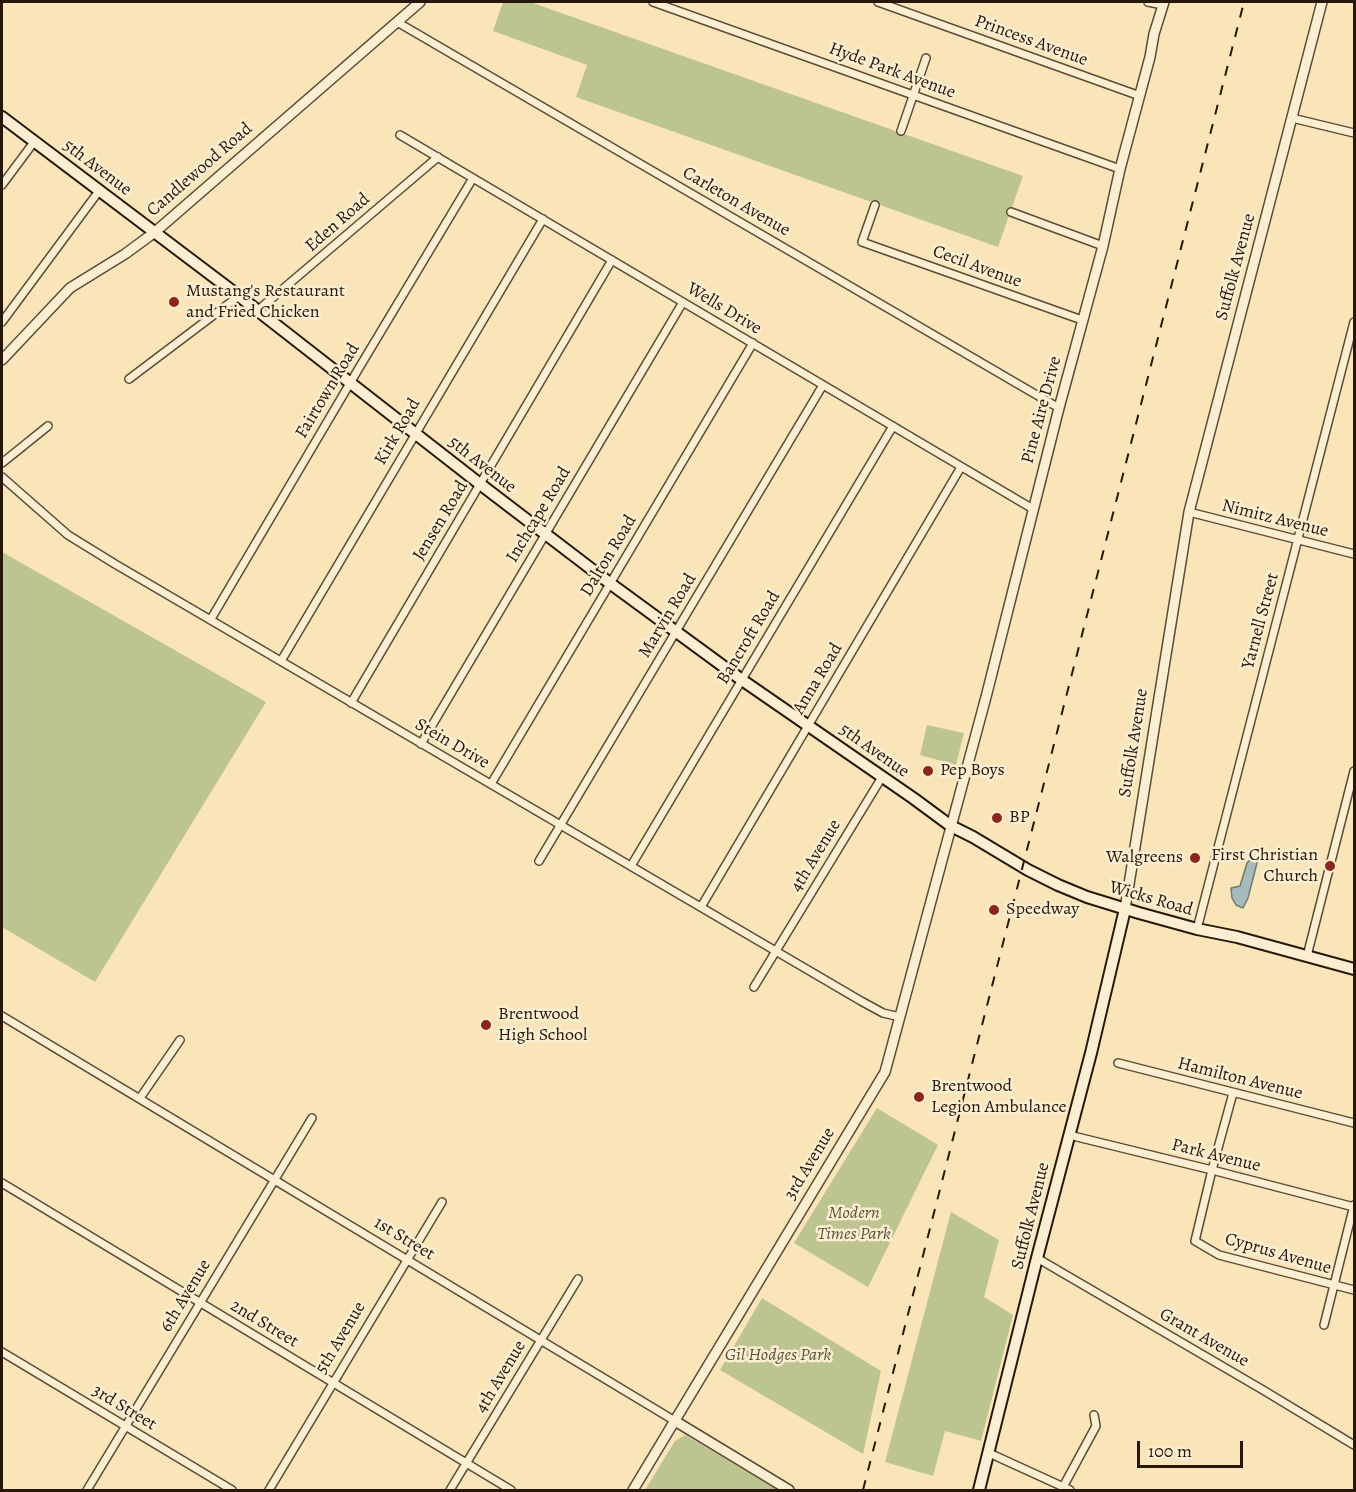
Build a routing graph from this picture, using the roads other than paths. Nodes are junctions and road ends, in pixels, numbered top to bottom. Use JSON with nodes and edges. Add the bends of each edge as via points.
{"nodes":[{"id":1,"x":420,"y":2,"type":"edge"},
{"id":2,"x":653,"y":2,"type":"edge"},
{"id":3,"x":878,"y":2,"type":"edge"},
{"id":4,"x":1148,"y":2,"type":"edge"},
{"id":5,"x":1322,"y":2,"type":"edge"},
{"id":6,"x":1164,"y":3,"type":"edge"},
{"id":7,"x":397,"y":22,"type":"junction"},
{"id":8,"x":926,"y":58,"type":"dead end"},
{"id":9,"x":914,"y":94,"type":"junction"},
{"id":10,"x":1140,"y":96,"type":"junction"},
{"id":11,"x":2,"y":117,"type":"edge"},
{"id":12,"x":1292,"y":118,"type":"junction"},
{"id":13,"x":901,"y":131,"type":"dead end"},
{"id":14,"x":1354,"y":133,"type":"edge"},
{"id":15,"x":400,"y":135,"type":"dead end"},
{"id":16,"x":34,"y":142,"type":"junction"},
{"id":17,"x":438,"y":157,"type":"junction"},
{"id":18,"x":1120,"y":169,"type":"junction"},
{"id":19,"x":473,"y":178,"type":"junction"},
{"id":20,"x":2,"y":185,"type":"edge"},
{"id":21,"x":99,"y":191,"type":"junction"},
{"id":22,"x":875,"y":205,"type":"dead end"},
{"id":23,"x":1011,"y":212,"type":"dead end"},
{"id":24,"x":543,"y":219,"type":"junction"},
{"id":25,"x":155,"y":232,"type":"junction"},
{"id":26,"x":1103,"y":246,"type":"junction"},
{"id":27,"x":612,"y":260,"type":"junction"},
{"id":28,"x":238,"y":296,"type":"junction"},
{"id":29,"x":683,"y":302,"type":"junction"},
{"id":30,"x":257,"y":311,"type":"junction"},
{"id":31,"x":1082,"y":320,"type":"junction"},
{"id":32,"x":2,"y":322,"type":"edge"},
{"id":33,"x":1354,"y":322,"type":"edge"},
{"id":34,"x":753,"y":343,"type":"junction"},
{"id":35,"x":2,"y":360,"type":"edge"},
{"id":36,"x":129,"y":379,"type":"dead end"},
{"id":37,"x":350,"y":383,"type":"junction"},
{"id":38,"x":823,"y":385,"type":"junction"},
{"id":39,"x":1059,"y":408,"type":"junction"},
{"id":40,"x":48,"y":426,"type":"dead end"},
{"id":41,"x":893,"y":426,"type":"junction"},
{"id":42,"x":415,"y":434,"type":"junction"},
{"id":43,"x":2,"y":463,"type":"edge"},
{"id":44,"x":961,"y":466,"type":"junction"},
{"id":45,"x":2,"y":477,"type":"edge"},
{"id":46,"x":480,"y":484,"type":"junction"},
{"id":47,"x":1033,"y":509,"type":"junction"},
{"id":48,"x":1189,"y":512,"type":"junction"},
{"id":49,"x":545,"y":534,"type":"junction"},
{"id":50,"x":1298,"y":540,"type":"junction"},
{"id":51,"x":1354,"y":554,"type":"edge"},
{"id":52,"x":610,"y":584,"type":"junction"},
{"id":53,"x":211,"y":620,"type":"junction"},
{"id":54,"x":676,"y":632,"type":"junction"},
{"id":55,"x":281,"y":661,"type":"junction"},
{"id":56,"x":742,"y":680,"type":"junction"},
{"id":57,"x":351,"y":703,"type":"junction"},
{"id":58,"x":808,"y":725,"type":"junction"},
{"id":59,"x":421,"y":744,"type":"junction"},
{"id":60,"x":1354,"y":771,"type":"edge"},
{"id":61,"x":882,"y":777,"type":"junction"},
{"id":62,"x":491,"y":784,"type":"junction"},
{"id":63,"x":560,"y":825,"type":"junction"},
{"id":64,"x":951,"y":826,"type":"junction"},
{"id":65,"x":539,"y":861,"type":"dead end"},
{"id":66,"x":631,"y":866,"type":"junction"},
{"id":67,"x":701,"y":907,"type":"junction"},
{"id":68,"x":1125,"y":909,"type":"junction"},
{"id":69,"x":1197,"y":929,"type":"junction"},
{"id":70,"x":776,"y":950,"type":"junction"},
{"id":71,"x":1307,"y":956,"type":"junction"},
{"id":72,"x":1354,"y":962,"type":"edge"},
{"id":73,"x":1354,"y":969,"type":"edge"},
{"id":74,"x":754,"y":987,"type":"dead end"},
{"id":75,"x":900,"y":1017,"type":"junction"},
{"id":76,"x":2,"y":1018,"type":"edge"},
{"id":77,"x":180,"y":1040,"type":"dead end"},
{"id":78,"x":1118,"y":1062,"type":"dead end"},
{"id":79,"x":1233,"y":1093,"type":"junction"},
{"id":80,"x":140,"y":1098,"type":"junction"},
{"id":81,"x":312,"y":1118,"type":"dead end"},
{"id":82,"x":1354,"y":1123,"type":"edge"},
{"id":83,"x":1070,"y":1135,"type":"junction"},
{"id":84,"x":1212,"y":1170,"type":"junction"},
{"id":85,"x":274,"y":1180,"type":"junction"},
{"id":86,"x":2,"y":1183,"type":"edge"},
{"id":87,"x":442,"y":1202,"type":"dead end"},
{"id":88,"x":1354,"y":1206,"type":"edge"},
{"id":89,"x":1037,"y":1258,"type":"junction"},
{"id":90,"x":408,"y":1260,"type":"junction"},
{"id":91,"x":578,"y":1280,"type":"dead end"},
{"id":92,"x":1334,"y":1285,"type":"junction"},
{"id":93,"x":1354,"y":1290,"type":"edge"},
{"id":94,"x":200,"y":1303,"type":"junction"},
{"id":95,"x":1324,"y":1325,"type":"dead end"},
{"id":96,"x":541,"y":1341,"type":"junction"},
{"id":97,"x":2,"y":1352,"type":"edge"},
{"id":98,"x":333,"y":1383,"type":"junction"},
{"id":99,"x":1094,"y":1415,"type":"dead end"},
{"id":100,"x":675,"y":1421,"type":"junction"},
{"id":101,"x":125,"y":1426,"type":"junction"},
{"id":102,"x":1354,"y":1445,"type":"edge"},
{"id":103,"x":989,"y":1453,"type":"junction"},
{"id":104,"x":466,"y":1464,"type":"junction"},
{"id":105,"x":1067,"y":1489,"type":"edge"},
{"id":106,"x":87,"y":1491,"type":"edge"},
{"id":107,"x":232,"y":1491,"type":"edge"},
{"id":108,"x":269,"y":1491,"type":"edge"},
{"id":109,"x":450,"y":1491,"type":"edge"},
{"id":110,"x":511,"y":1491,"type":"edge"},
{"id":111,"x":633,"y":1491,"type":"edge"},
{"id":112,"x":789,"y":1491,"type":"edge"},
{"id":113,"x":979,"y":1491,"type":"edge"}],
"edges":[{"from":1,"to":7,"type":"street","name":"Candlewood Road"},
{"from":2,"to":9,"type":"street","name":"Hyde Park Avenue"},
{"from":3,"to":10,"type":"street","name":"Princess Avenue"},
{"from":4,"to":6,"type":"street"},
{"from":5,"to":12,"type":"street","name":"Suffolk Avenue"},
{"from":6,"to":10,"type":"street","name":"Pine Aire Drive"},
{"from":7,"to":25,"type":"street","name":"Candlewood Road"},
{"from":7,"to":39,"type":"street","name":"Carleton Avenue"},
{"from":8,"to":9,"type":"street"},
{"from":9,"to":13,"type":"street"},
{"from":9,"to":18,"type":"street","name":"Hyde Park Avenue"},
{"from":10,"to":18,"type":"street","name":"Pine Aire Drive"},
{"from":11,"to":16,"type":"main road","name":"5th Avenue"},
{"from":12,"to":14,"type":"street"},
{"from":12,"to":48,"type":"street","name":"Suffolk Avenue"},
{"from":15,"to":17,"type":"street","name":"Wells Drive"},
{"from":16,"to":20,"type":"street"},
{"from":16,"to":21,"type":"main road","name":"5th Avenue"},
{"from":17,"to":19,"type":"street","name":"Wells Drive"},
{"from":17,"to":30,"type":"street","name":"Eden Road"},
{"from":18,"to":26,"type":"street","name":"Pine Aire Drive"},
{"from":19,"to":24,"type":"street","name":"Wells Drive"},
{"from":19,"to":37,"type":"street","name":"Fairtown Road"},
{"from":21,"to":25,"type":"main road","name":"5th Avenue"},
{"from":21,"to":32,"type":"street"},
{"from":22,"to":31,"type":"street","name":"Cecil Avenue","via":[[862,242]]},
{"from":23,"to":26,"type":"street"},
{"from":24,"to":27,"type":"street","name":"Wells Drive"},
{"from":24,"to":42,"type":"street","name":"Kirk Road"},
{"from":25,"to":28,"type":"main road","name":"5th Avenue"},
{"from":25,"to":35,"type":"street","name":"Candlewood Road","via":[[70,288]]},
{"from":26,"to":31,"type":"street","name":"Pine Aire Drive"},
{"from":27,"to":29,"type":"street","name":"Wells Drive"},
{"from":27,"to":46,"type":"street","name":"Jensen Road"},
{"from":28,"to":30,"type":"main road","name":"5th Avenue"},
{"from":28,"to":36,"type":"street"},
{"from":29,"to":34,"type":"street","name":"Wells Drive"},
{"from":29,"to":49,"type":"street","name":"Inchcape Road"},
{"from":30,"to":37,"type":"main road","name":"5th Avenue"},
{"from":31,"to":39,"type":"street","name":"Pine Aire Drive"},
{"from":33,"to":50,"type":"street","name":"Yarnell Street"},
{"from":34,"to":38,"type":"street","name":"Wells Drive"},
{"from":34,"to":52,"type":"street","name":"Dalton Road"},
{"from":37,"to":42,"type":"main road","name":"5th Avenue"},
{"from":37,"to":53,"type":"street","name":"Fairtown Road"},
{"from":38,"to":41,"type":"street","name":"Wells Drive"},
{"from":38,"to":54,"type":"street","name":"Marvin Road"},
{"from":39,"to":47,"type":"street","name":"Pine Aire Drive"},
{"from":40,"to":43,"type":"street"},
{"from":41,"to":44,"type":"street","name":"Wells Drive"},
{"from":41,"to":56,"type":"street","name":"Bancroft Road"},
{"from":42,"to":46,"type":"main road","name":"5th Avenue"},
{"from":42,"to":55,"type":"street","name":"Kirk Road"},
{"from":44,"to":47,"type":"street","name":"Wells Drive"},
{"from":44,"to":58,"type":"street","name":"Anna Road"},
{"from":45,"to":53,"type":"street","name":"Stein Drive","via":[[68,536]]},
{"from":46,"to":49,"type":"main road","name":"5th Avenue"},
{"from":46,"to":57,"type":"street","name":"Jensen Road"},
{"from":47,"to":64,"type":"street","name":"Pine Aire Drive"},
{"from":48,"to":50,"type":"street","name":"Nimitz Avenue"},
{"from":48,"to":68,"type":"street","name":"Suffolk Avenue"},
{"from":49,"to":52,"type":"main road","name":"5th Avenue"},
{"from":49,"to":59,"type":"street","name":"Inchcape Road"},
{"from":50,"to":51,"type":"street","name":"Nimitz Avenue"},
{"from":50,"to":69,"type":"street","name":"Yarnell Street"},
{"from":52,"to":54,"type":"main road","name":"5th Avenue"},
{"from":52,"to":62,"type":"street","name":"Dalton Road"},
{"from":53,"to":55,"type":"street","name":"Stein Drive"},
{"from":54,"to":56,"type":"main road","name":"5th Avenue"},
{"from":54,"to":63,"type":"street","name":"Marvin Road"},
{"from":55,"to":57,"type":"street","name":"Stein Drive"},
{"from":56,"to":58,"type":"main road","name":"5th Avenue"},
{"from":56,"to":66,"type":"street","name":"Bancroft Road"},
{"from":57,"to":59,"type":"street","name":"Stein Drive"},
{"from":58,"to":61,"type":"main road","name":"5th Avenue"},
{"from":58,"to":67,"type":"street","name":"Anna Road"},
{"from":59,"to":62,"type":"street","name":"Stein Drive"},
{"from":60,"to":71,"type":"street"},
{"from":61,"to":64,"type":"main road","name":"5th Avenue"},
{"from":61,"to":70,"type":"street","name":"4th Avenue"},
{"from":62,"to":63,"type":"street","name":"Stein Drive"},
{"from":63,"to":65,"type":"street","name":"Marvin Road"},
{"from":63,"to":66,"type":"street","name":"Stein Drive"},
{"from":64,"to":68,"type":"main road","name":"Wicks Road","via":[[1058,885]]},
{"from":64,"to":75,"type":"street","name":"3rd Avenue"},
{"from":66,"to":67,"type":"street","name":"Stein Drive"},
{"from":67,"to":70,"type":"street","name":"Stein Drive"},
{"from":68,"to":69,"type":"main road","name":"Wicks Road"},
{"from":68,"to":83,"type":"main road","name":"Suffolk Avenue"},
{"from":69,"to":71,"type":"main road","name":"Wicks Road"},
{"from":70,"to":74,"type":"street","name":"4th Avenue"},
{"from":70,"to":75,"type":"street","name":"Stein Drive","via":[[868,1005]]},
{"from":71,"to":72,"type":"main road"},
{"from":71,"to":73,"type":"main road","name":"Wicks Road"},
{"from":75,"to":100,"type":"street","name":"3rd Avenue","via":[[885,1072]]},
{"from":76,"to":80,"type":"street","name":"1st Street"},
{"from":77,"to":80,"type":"street"},
{"from":78,"to":79,"type":"street","name":"Hamilton Avenue"},
{"from":79,"to":82,"type":"street","name":"Hamilton Avenue"},
{"from":79,"to":84,"type":"street"},
{"from":80,"to":85,"type":"street","name":"1st Street"},
{"from":81,"to":85,"type":"street","name":"6th Avenue"},
{"from":83,"to":84,"type":"street","name":"Park Avenue"},
{"from":83,"to":89,"type":"main road","name":"Suffolk Avenue"},
{"from":84,"to":88,"type":"street","name":"Park Avenue"},
{"from":84,"to":92,"type":"street","name":"Cyprus Avenue","via":[[1195,1241],[1219,1255]]},
{"from":85,"to":90,"type":"street","name":"1st Street"},
{"from":85,"to":94,"type":"street","name":"6th Avenue"},
{"from":86,"to":94,"type":"street","name":"2nd Street"},
{"from":87,"to":90,"type":"street","name":"5th Avenue"},
{"from":88,"to":92,"type":"street"},
{"from":89,"to":102,"type":"street","name":"Grant Avenue"},
{"from":89,"to":103,"type":"main road","name":"Suffolk Avenue"},
{"from":90,"to":96,"type":"street","name":"1st Street"},
{"from":90,"to":98,"type":"street","name":"5th Avenue"},
{"from":91,"to":96,"type":"street","name":"4th Avenue"},
{"from":92,"to":93,"type":"street","name":"Cyprus Avenue"},
{"from":92,"to":95,"type":"street"},
{"from":94,"to":98,"type":"street","name":"2nd Street"},
{"from":94,"to":101,"type":"street","name":"6th Avenue"},
{"from":96,"to":100,"type":"street","name":"1st Street"},
{"from":96,"to":104,"type":"street","name":"4th Avenue"},
{"from":97,"to":101,"type":"street","name":"3rd Street"},
{"from":98,"to":104,"type":"street","name":"2nd Street"},
{"from":98,"to":108,"type":"street","name":"5th Avenue"},
{"from":99,"to":105,"type":"street","via":[[1096,1426]]},
{"from":100,"to":111,"type":"street","name":"3rd Avenue"},
{"from":100,"to":112,"type":"street","name":"1st Street"},
{"from":101,"to":106,"type":"street","name":"6th Avenue"},
{"from":101,"to":107,"type":"street","name":"3rd Street"},
{"from":103,"to":105,"type":"street"},
{"from":103,"to":113,"type":"main road","name":"Suffolk Avenue"},
{"from":104,"to":109,"type":"street","name":"4th Avenue"},
{"from":104,"to":110,"type":"street","name":"2nd Street"}]}
